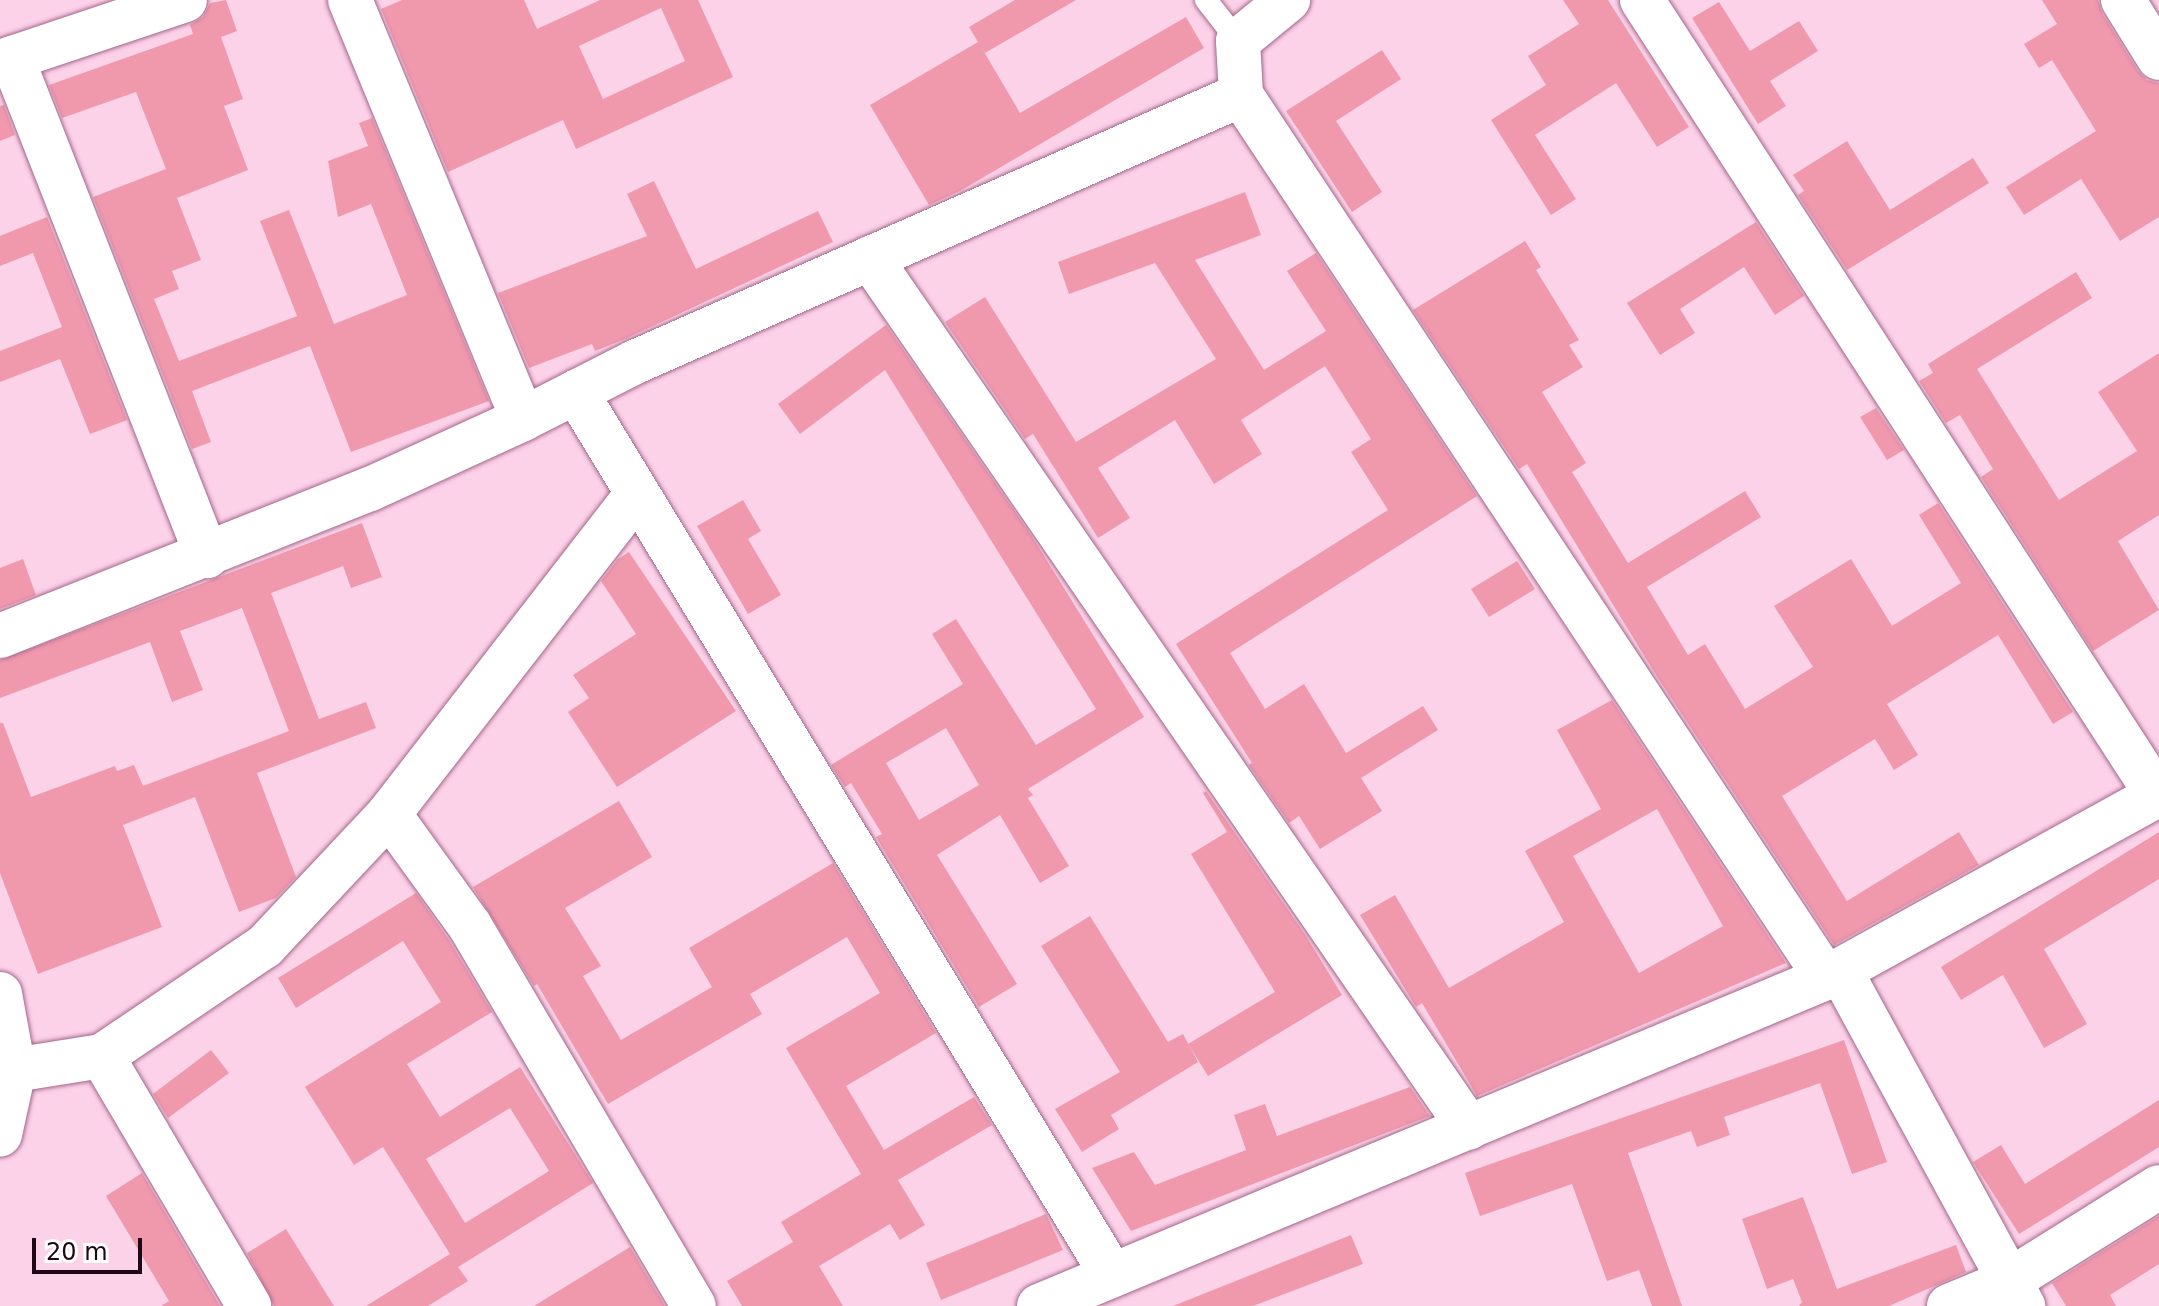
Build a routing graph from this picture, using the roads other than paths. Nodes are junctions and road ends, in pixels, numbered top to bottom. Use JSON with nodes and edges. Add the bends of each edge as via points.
{"nodes":[{"id":1,"x":185,"y":0,"type":"edge"},
{"id":2,"x":350,"y":0,"type":"edge"},
{"id":3,"x":1206,"y":0,"type":"edge"},
{"id":4,"x":1288,"y":0,"type":"edge"},
{"id":5,"x":1642,"y":0,"type":"edge"},
{"id":6,"x":2123,"y":0,"type":"edge"},
{"id":7,"x":1238,"y":41,"type":"junction"},
{"id":8,"x":2159,"y":58,"type":"edge"},
{"id":9,"x":6,"y":60,"type":"edge"},
{"id":10,"x":1241,"y":95,"type":"junction"},
{"id":11,"x":870,"y":258,"type":"junction"},
{"id":12,"x":576,"y":392,"type":"junction"},
{"id":13,"x":523,"y":419,"type":"junction"},
{"id":14,"x":637,"y":494,"type":"junction"},
{"id":15,"x":207,"y":556,"type":"junction"},
{"id":16,"x":0,"y":636,"type":"edge"},
{"id":17,"x":2158,"y":794,"type":"edge"},
{"id":18,"x":389,"y":814,"type":"junction"},
{"id":19,"x":1833,"y":974,"type":"junction"},
{"id":20,"x":1,"y":1000,"type":"edge"},
{"id":21,"x":102,"y":1056,"type":"junction"},
{"id":22,"x":14,"y":1070,"type":"junction"},
{"id":23,"x":1469,"y":1128,"type":"junction"},
{"id":24,"x":0,"y":1134,"type":"edge"},
{"id":25,"x":2159,"y":1187,"type":"edge"},
{"id":26,"x":1112,"y":1275,"type":"junction"},
{"id":27,"x":2015,"y":1294,"type":"edge"},
{"id":28,"x":249,"y":1306,"type":"edge"},
{"id":29,"x":694,"y":1306,"type":"edge"},
{"id":30,"x":1039,"y":1306,"type":"edge"},
{"id":31,"x":1949,"y":1306,"type":"edge"}],
"edges":[{"from":1,"to":9,"type":"street"},
{"from":2,"to":13,"type":"street"},
{"from":3,"to":7,"type":"lane"},
{"from":4,"to":7,"type":"street"},
{"from":5,"to":17,"type":"street"},
{"from":6,"to":8,"type":"street"},
{"from":7,"to":10,"type":"street"},
{"from":9,"to":15,"type":"street"},
{"from":10,"to":11,"type":"street"},
{"from":10,"to":19,"type":"street"},
{"from":11,"to":12,"type":"street"},
{"from":11,"to":23,"type":"street"},
{"from":12,"to":13,"type":"street"},
{"from":12,"to":14,"type":"street"},
{"from":13,"to":15,"type":"street"},
{"from":14,"to":18,"type":"street"},
{"from":14,"to":26,"type":"street"},
{"from":15,"to":16,"type":"street"},
{"from":17,"to":19,"type":"street"},
{"from":18,"to":21,"type":"street","via":[[265,946]]},
{"from":18,"to":29,"type":"street","via":[[470,926]]},
{"from":19,"to":23,"type":"street"},
{"from":19,"to":27,"type":"street"},
{"from":20,"to":22,"type":"street"},
{"from":21,"to":22,"type":"street"},
{"from":21,"to":28,"type":"street"},
{"from":22,"to":24,"type":"street"},
{"from":23,"to":26,"type":"street"},
{"from":25,"to":27,"type":"street"},
{"from":26,"to":30,"type":"street"},
{"from":27,"to":31,"type":"street"}]}
